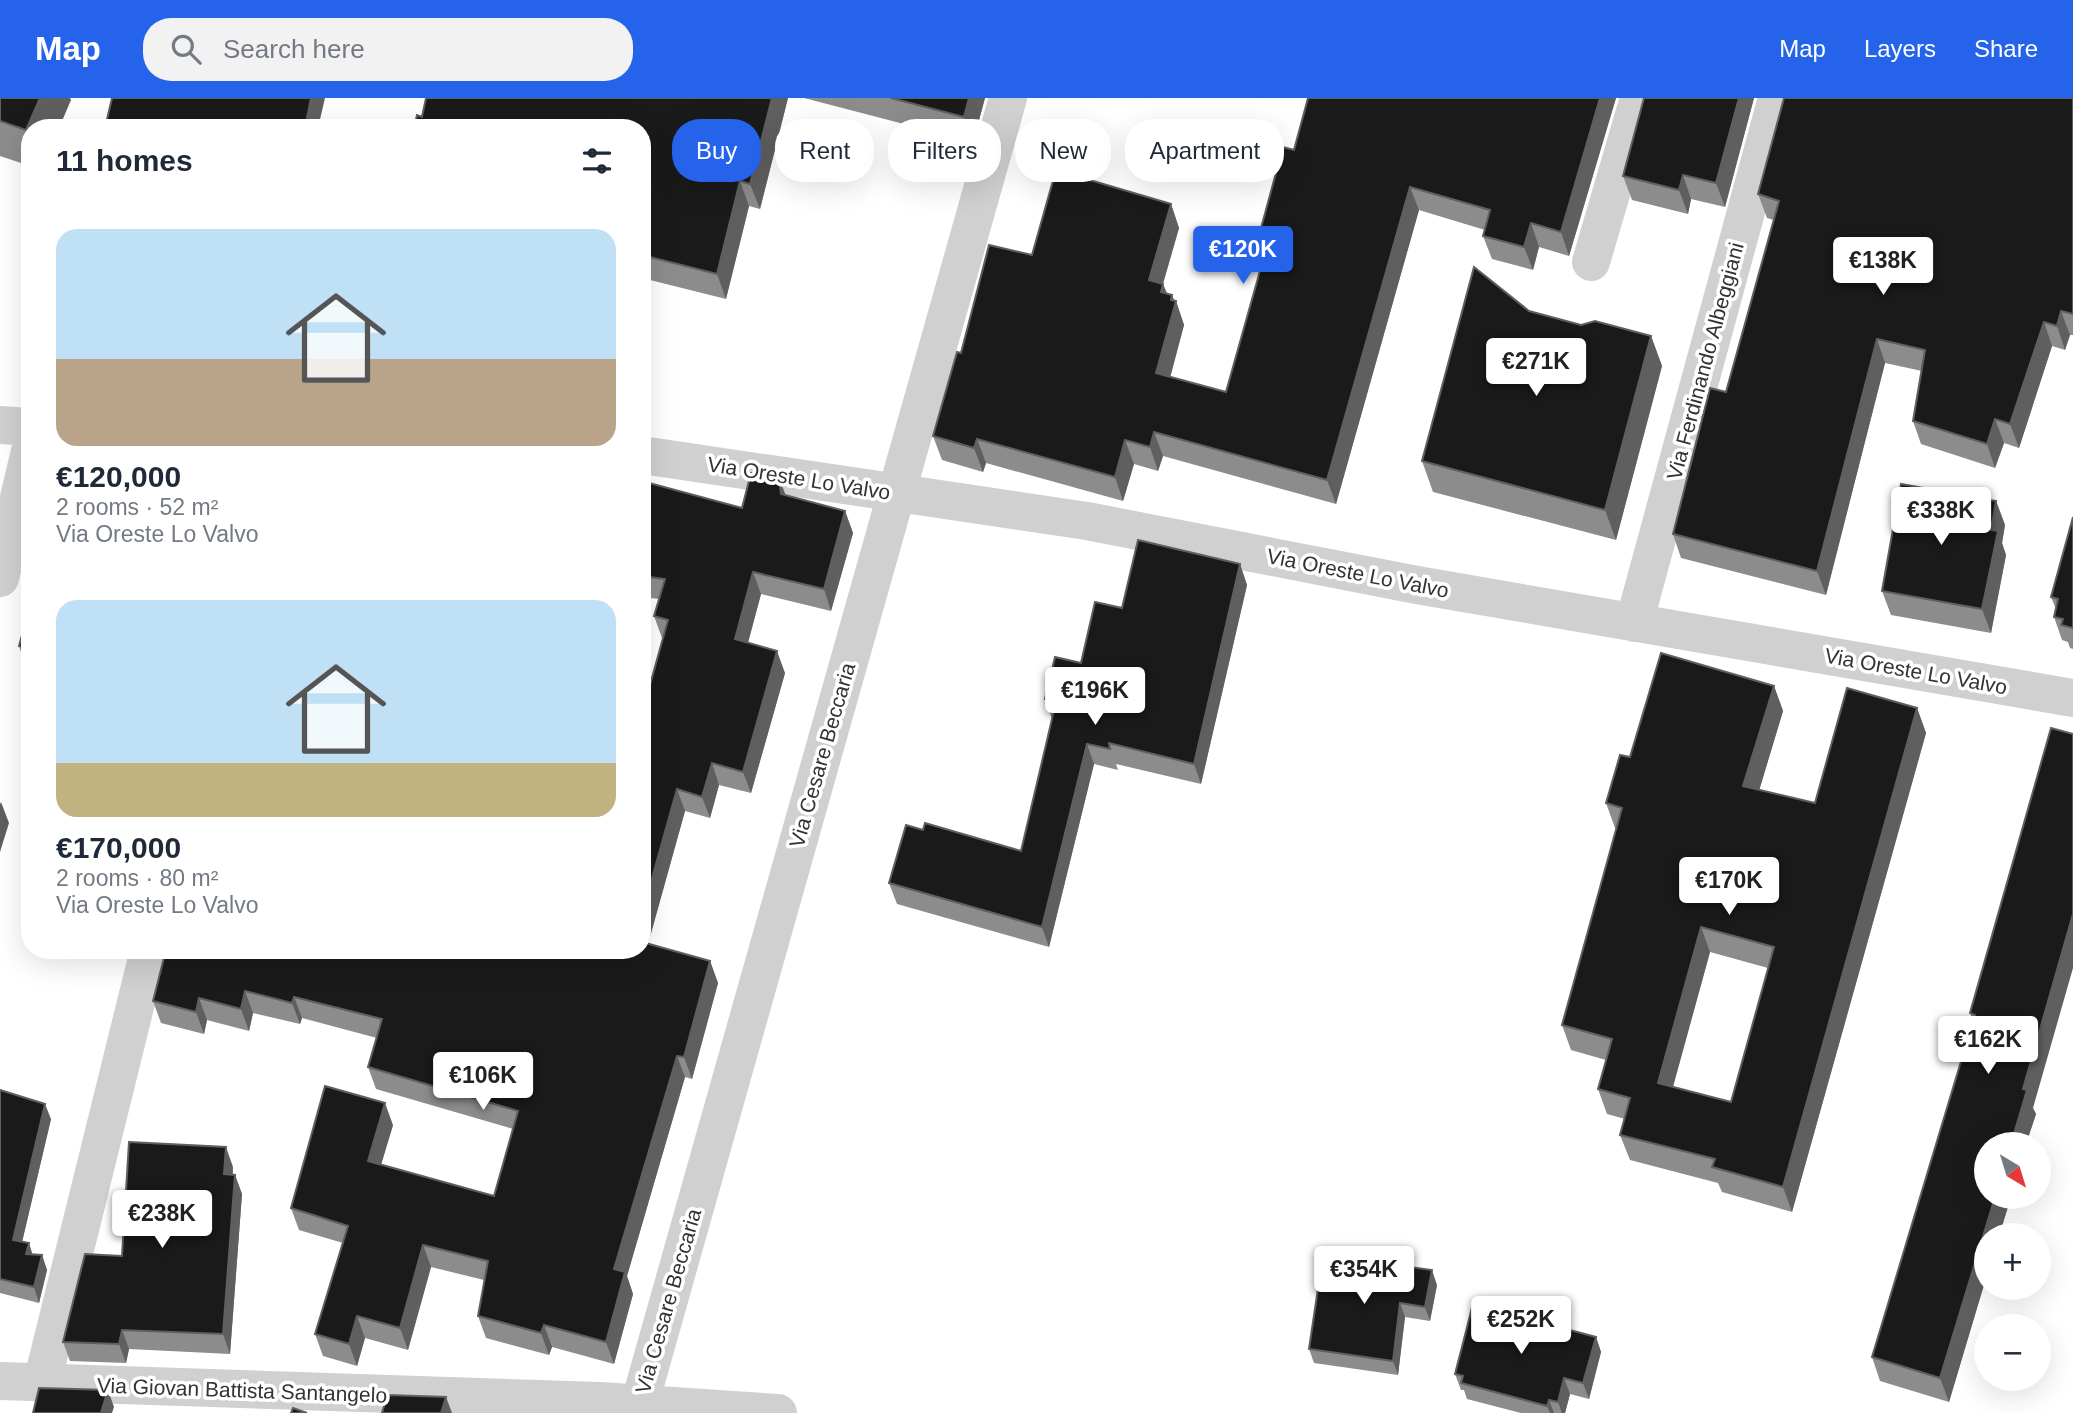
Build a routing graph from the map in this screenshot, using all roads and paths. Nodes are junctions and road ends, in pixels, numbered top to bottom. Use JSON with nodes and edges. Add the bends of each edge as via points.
{"nodes":[{"id":1,"x":1008,"y":98,"type":"edge"},
{"id":2,"x":1639,"y":98,"type":"edge"},
{"id":3,"x":1777,"y":98,"type":"edge"},
{"id":4,"x":1591,"y":262,"type":"dead end"},
{"id":5,"x":0,"y":425,"type":"edge"},
{"id":6,"x":21,"y":426,"type":"edge"},
{"id":7,"x":651,"y":455,"type":"edge"},
{"id":8,"x":21,"y":489,"type":"edge"},
{"id":9,"x":895,"y":492,"type":"junction"},
{"id":10,"x":0,"y":578,"type":"edge"},
{"id":11,"x":1634,"y":623,"type":"junction"},
{"id":12,"x":2073,"y":698,"type":"edge"},
{"id":13,"x":147,"y":959,"type":"edge"},
{"id":14,"x":0,"y":1381,"type":"edge"},
{"id":15,"x":42,"y":1383,"type":"junction"},
{"id":16,"x":638,"y":1408,"type":"edge"},
{"id":17,"x":778,"y":1413,"type":"edge"}],
"edges":[{"from":1,"to":9,"type":"street","name":"Via Cesare Beccaria"},
{"from":2,"to":4,"type":"street"},
{"from":3,"to":11,"type":"street","name":"Via Ferdinando Albeggiani"},
{"from":5,"to":6,"type":"street"},
{"from":7,"to":9,"type":"street","name":"Via Oreste Lo Valvo"},
{"from":8,"to":10,"type":"street"},
{"from":9,"to":11,"type":"street","name":"Via Oreste Lo Valvo","via":[[1087,521]]},
{"from":9,"to":16,"type":"street","name":"Via Cesare Beccaria"},
{"from":11,"to":12,"type":"street","name":"Via Oreste Lo Valvo"},
{"from":13,"to":15,"type":"street"},
{"from":14,"to":15,"type":"street","name":"Via Giovan Battista Santangelo"},
{"from":15,"to":16,"type":"street","name":"Via Giovan Battista Santangelo"},
{"from":16,"to":17,"type":"street","name":"Via Giovan Battista Santangelo"}]}
